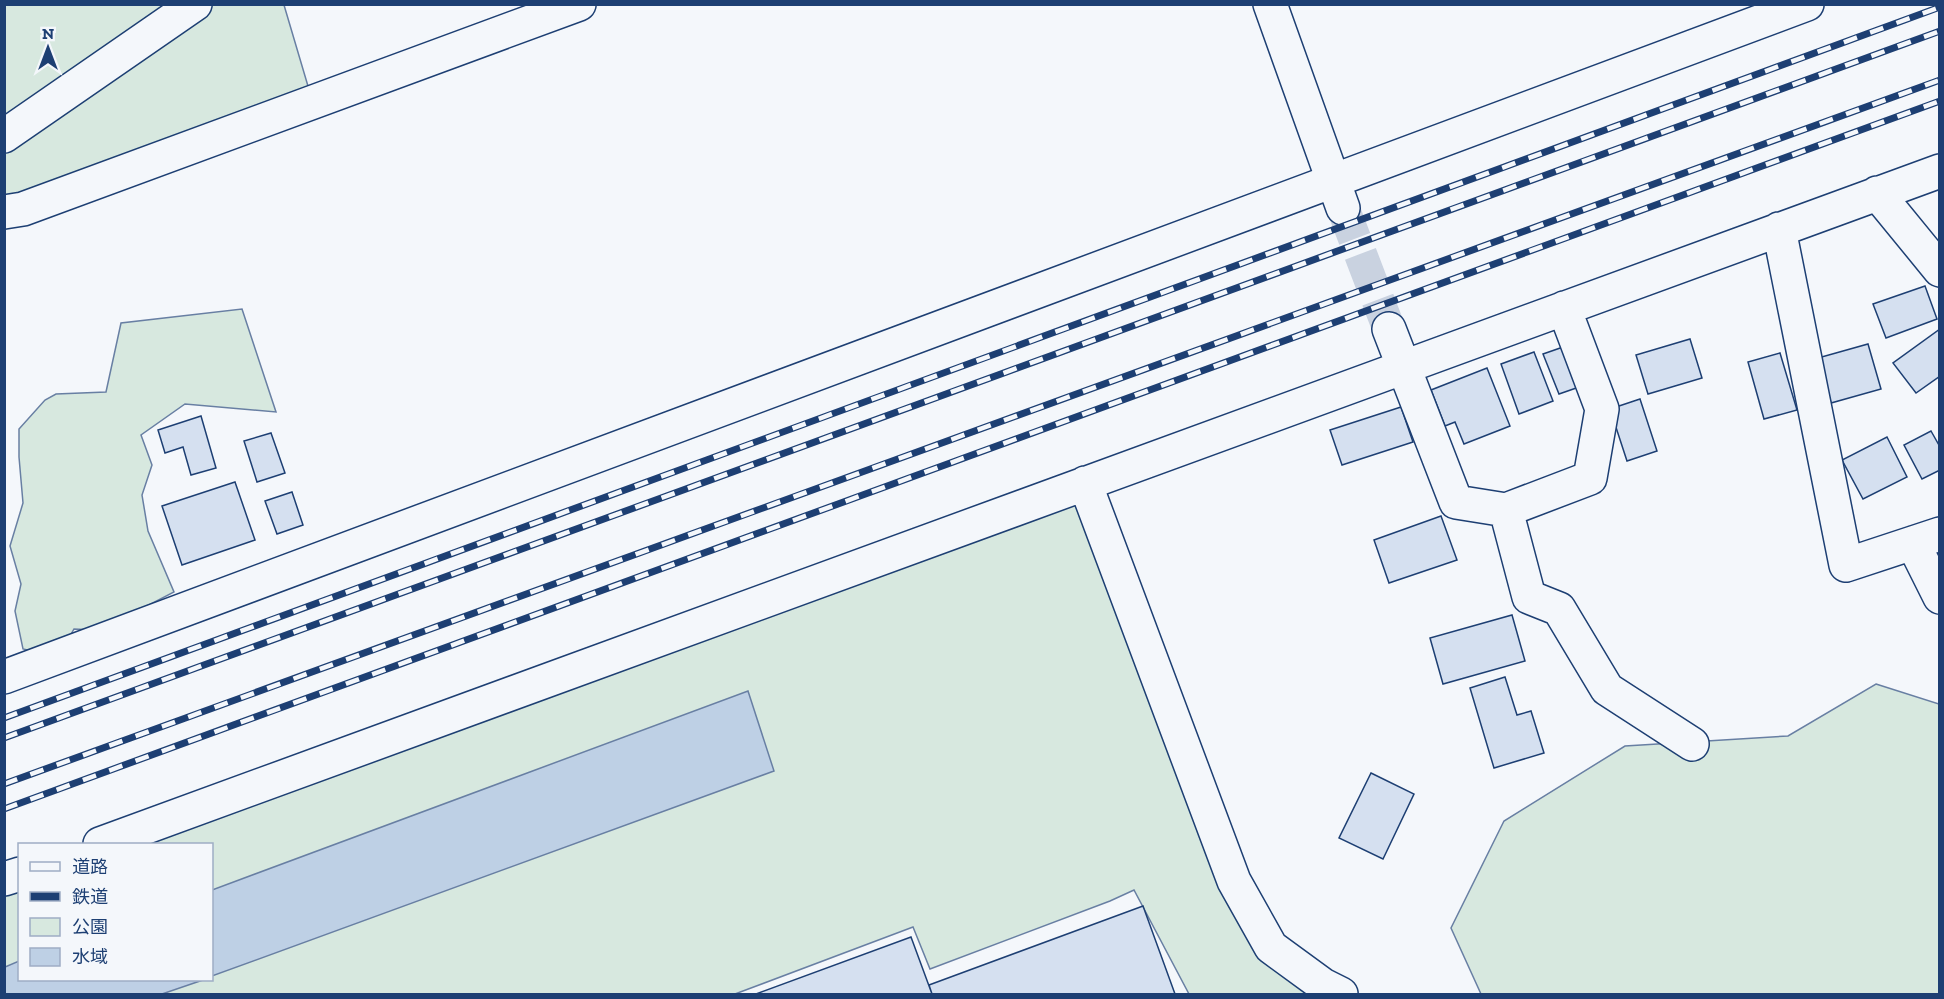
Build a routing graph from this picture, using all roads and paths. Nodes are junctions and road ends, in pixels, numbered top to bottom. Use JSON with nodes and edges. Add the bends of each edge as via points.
{"nodes":[{"id":1,"x":195,"y":4,"type":"edge"},
{"id":2,"x":579,"y":4,"type":"edge"},
{"id":3,"x":1269,"y":4,"type":"edge"},
{"id":4,"x":1807,"y":4,"type":"edge"},
{"id":5,"x":4,"y":136,"type":"edge"},
{"id":6,"x":1940,"y":171,"type":"edge"},
{"id":7,"x":1877,"y":193,"type":"junction"},
{"id":8,"x":1338,"y":195,"type":"junction"},
{"id":9,"x":4,"y":212,"type":"edge"},
{"id":10,"x":1779,"y":229,"type":"junction"},
{"id":11,"x":1940,"y":270,"type":"edge"},
{"id":12,"x":1564,"y":308,"type":"junction"},
{"id":13,"x":1389,"y":329,"type":"tunnel mouth"},
{"id":14,"x":1404,"y":366,"type":"junction"},
{"id":15,"x":1085,"y":483,"type":"junction"},
{"id":16,"x":1506,"y":510,"type":"junction"},
{"id":17,"x":1926,"y":539,"type":"edge"},
{"id":18,"x":1940,"y":597,"type":"edge"},
{"id":19,"x":6,"y":670,"type":"edge"},
{"id":20,"x":1692,"y":744,"type":"dead end"},
{"id":21,"x":103,"y":843,"type":"edge"},
{"id":22,"x":1341,"y":994,"type":"edge"}],
"edges":[{"from":1,"to":5,"type":"street"},
{"from":2,"to":9,"type":"street","via":[[34,206]]},
{"from":3,"to":8,"type":"street"},
{"from":4,"to":8,"type":"street"},
{"from":6,"to":7,"type":"street"},
{"from":7,"to":10,"type":"street"},
{"from":7,"to":11,"type":"street"},
{"from":8,"to":19,"type":"street"},
{"from":10,"to":12,"type":"street"},
{"from":10,"to":17,"type":"street","via":[[1846,565]]},
{"from":12,"to":14,"type":"street"},
{"from":12,"to":16,"type":"street","via":[[1602,408],[1590,478]]},
{"from":13,"to":14,"type":"street"},
{"from":14,"to":15,"type":"street"},
{"from":14,"to":16,"type":"street","via":[[1456,502]]},
{"from":15,"to":21,"type":"street"},
{"from":15,"to":22,"type":"street","via":[[1234,881],[1270,947]]},
{"from":16,"to":20,"type":"street","via":[[1529,597],[1559,609],[1607,689]]},
{"from":17,"to":18,"type":"street"}]}
